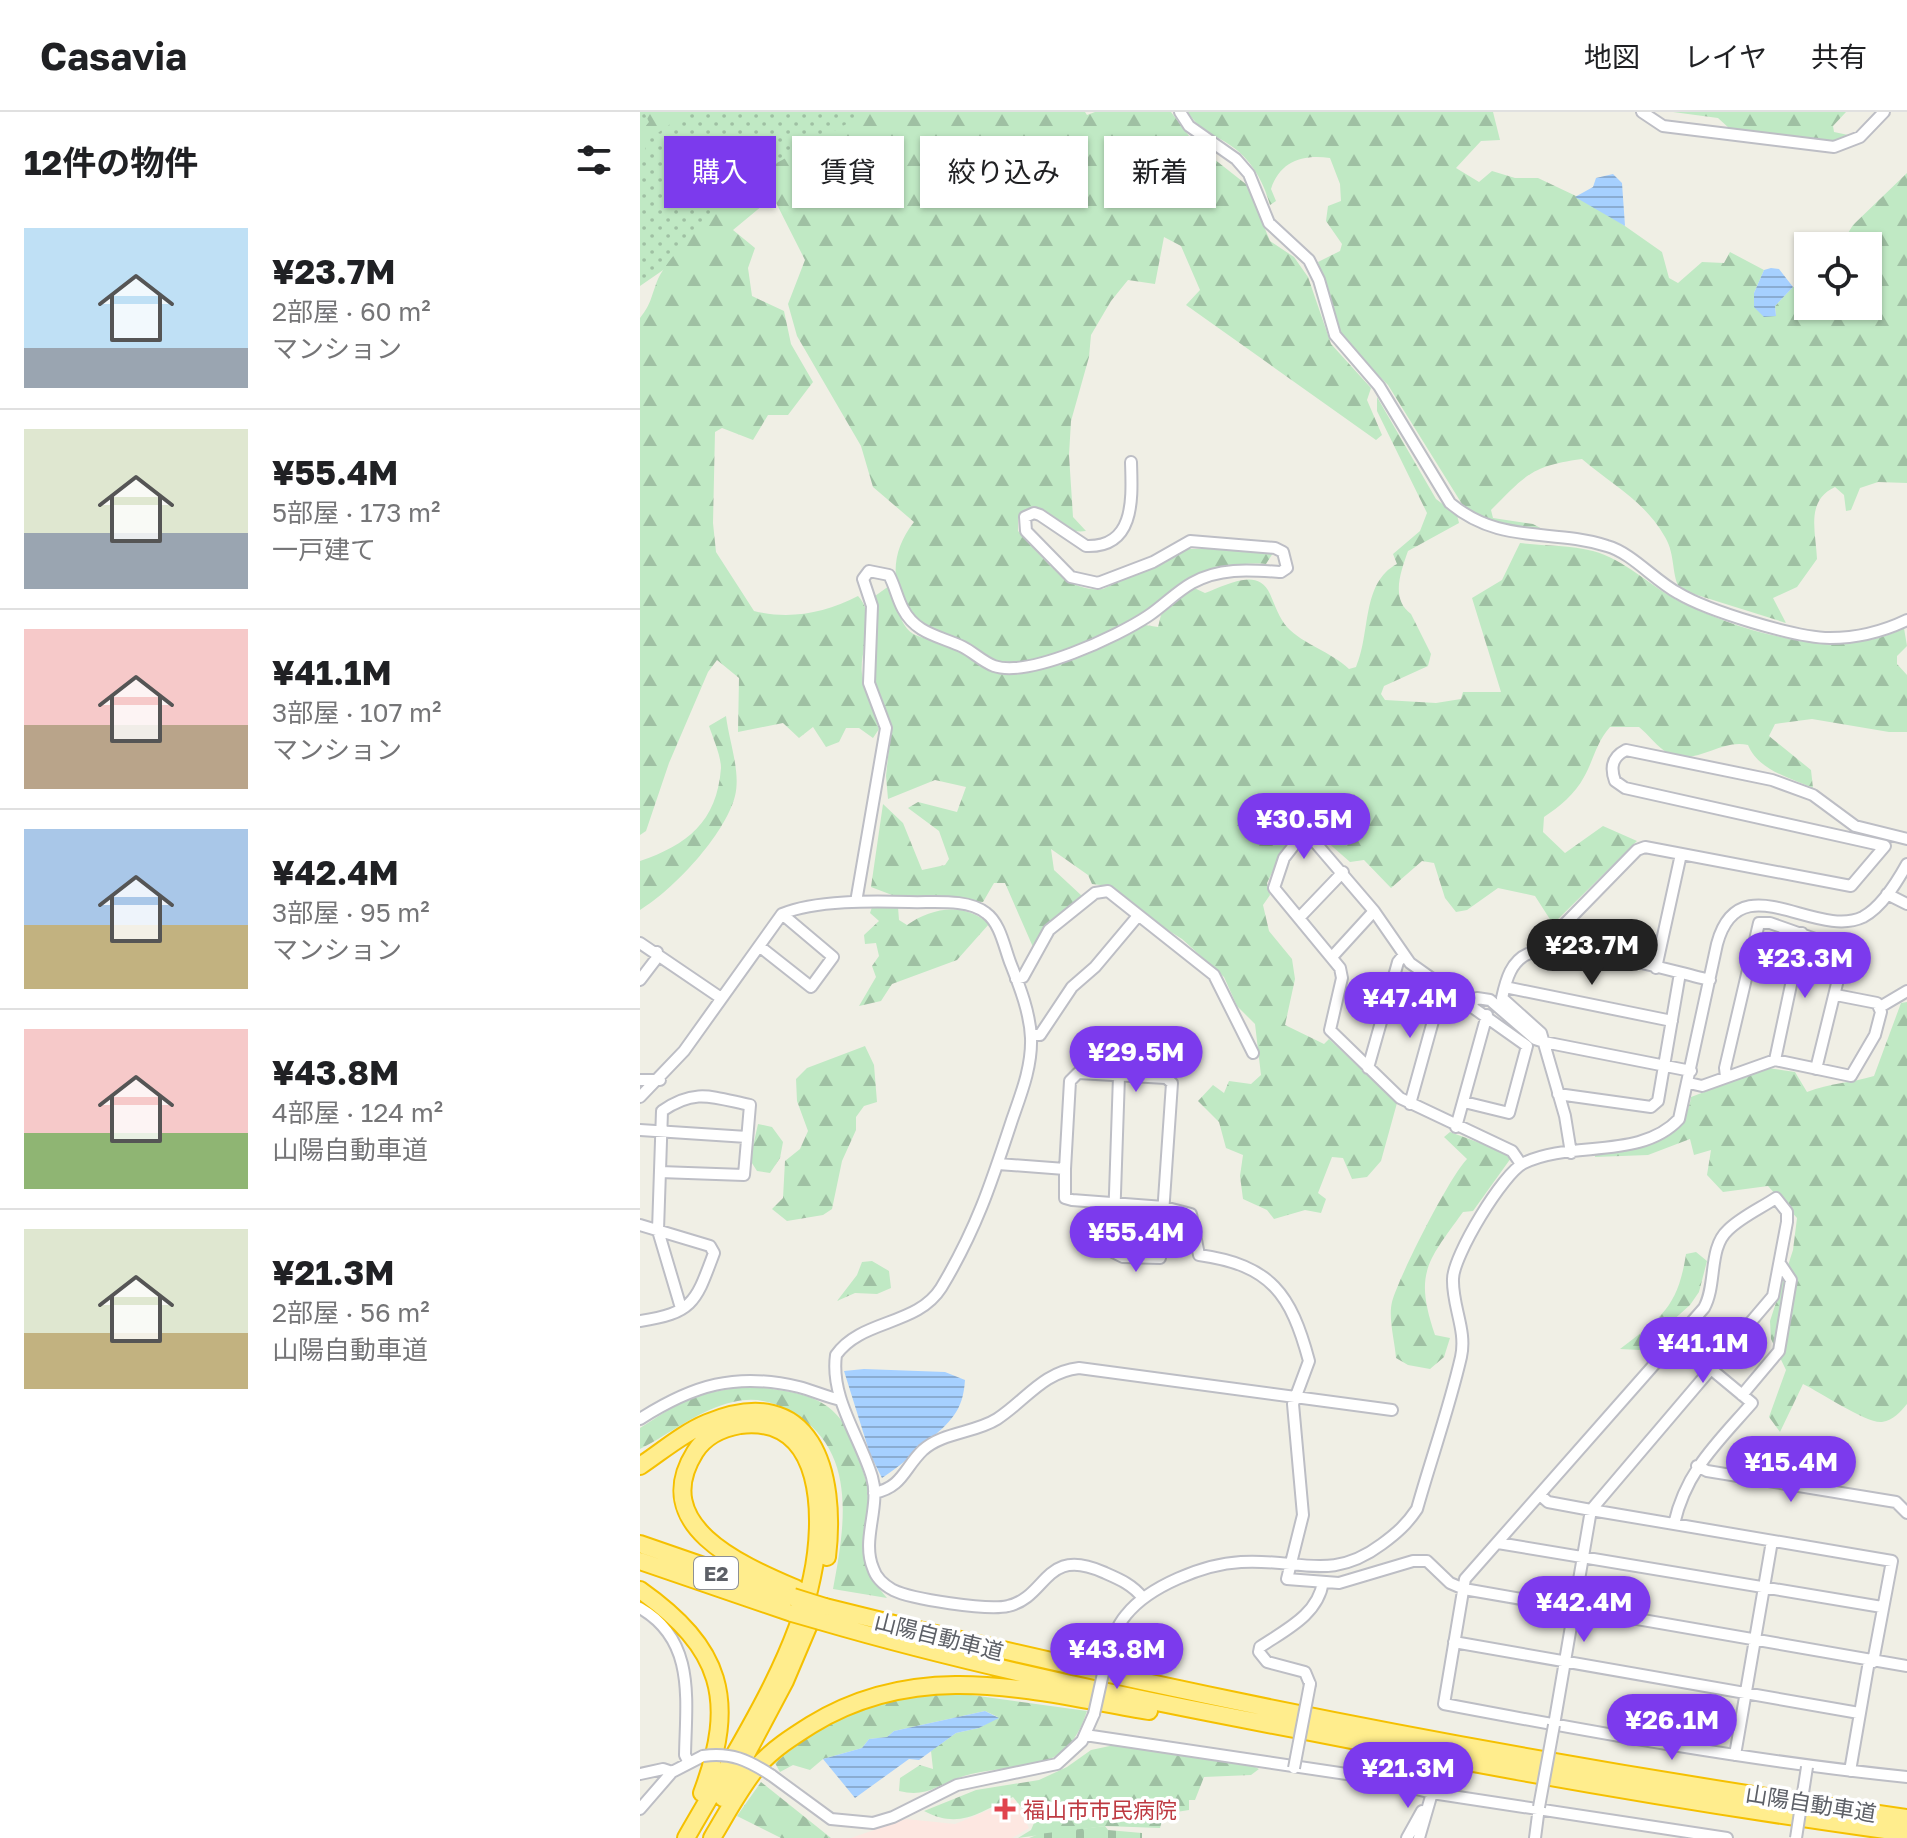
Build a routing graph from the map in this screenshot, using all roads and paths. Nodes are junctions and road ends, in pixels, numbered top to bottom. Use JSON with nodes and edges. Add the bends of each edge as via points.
{"nodes":[{"id":1,"x":1180,"y":112,"type":"edge"},
{"id":2,"x":1642,"y":112,"type":"edge"},
{"id":3,"x":1884,"y":112,"type":"edge"},
{"id":4,"x":1131,"y":462,"type":"dead end"},
{"id":5,"x":1907,"y":620,"type":"edge"},
{"id":6,"x":1907,"y":839,"type":"edge"},
{"id":7,"x":1681,"y":854,"type":"junction"},
{"id":8,"x":1907,"y":864,"type":"edge"},
{"id":9,"x":1343,"y":872,"type":"junction"},
{"id":10,"x":1887,"y":894,"type":"junction"},
{"id":11,"x":856,"y":902,"type":"junction"},
{"id":12,"x":1907,"y":904,"type":"edge"},
{"id":13,"x":1374,"y":911,"type":"junction"},
{"id":14,"x":782,"y":914,"type":"junction"},
{"id":15,"x":1137,"y":917,"type":"junction"},
{"id":16,"x":1299,"y":918,"type":"junction"},
{"id":17,"x":1802,"y":933,"type":"junction"},
{"id":18,"x":640,"y":943,"type":"edge"},
{"id":19,"x":759,"y":946,"type":"junction"},
{"id":20,"x":1549,"y":949,"type":"junction"},
{"id":21,"x":657,"y":952,"type":"junction"},
{"id":22,"x":1403,"y":956,"type":"junction"},
{"id":23,"x":1332,"y":957,"type":"junction"},
{"id":24,"x":1656,"y":968,"type":"junction"},
{"id":25,"x":1680,"y":973,"type":"junction"},
{"id":26,"x":1016,"y":979,"type":"junction"},
{"id":27,"x":640,"y":980,"type":"edge"},
{"id":28,"x":1710,"y":980,"type":"junction"},
{"id":29,"x":1443,"y":985,"type":"junction"},
{"id":30,"x":1505,"y":987,"type":"junction"},
{"id":31,"x":1907,"y":991,"type":"edge"},
{"id":32,"x":1836,"y":995,"type":"junction"},
{"id":33,"x":721,"y":998,"type":"junction"},
{"id":34,"x":1471,"y":1004,"type":"junction"},
{"id":35,"x":1880,"y":1007,"type":"junction"},
{"id":36,"x":1487,"y":1015,"type":"junction"},
{"id":37,"x":1672,"y":1021,"type":"junction"},
{"id":38,"x":1031,"y":1035,"type":"junction"},
{"id":39,"x":1544,"y":1042,"type":"junction"},
{"id":40,"x":1253,"y":1053,"type":"dead end"},
{"id":41,"x":1775,"y":1060,"type":"junction"},
{"id":42,"x":1664,"y":1066,"type":"junction"},
{"id":43,"x":1368,"y":1068,"type":"junction"},
{"id":44,"x":1816,"y":1069,"type":"junction"},
{"id":45,"x":1691,"y":1071,"type":"junction"},
{"id":46,"x":1119,"y":1076,"type":"junction"},
{"id":47,"x":1726,"y":1077,"type":"junction"},
{"id":48,"x":640,"y":1080,"type":"edge"},
{"id":49,"x":660,"y":1080,"type":"junction"},
{"id":50,"x":1689,"y":1083,"type":"junction"},
{"id":51,"x":1558,"y":1094,"type":"junction"},
{"id":52,"x":640,"y":1097,"type":"edge"},
{"id":53,"x":1464,"y":1102,"type":"junction"},
{"id":54,"x":1410,"y":1104,"type":"junction"},
{"id":55,"x":1456,"y":1127,"type":"junction"},
{"id":56,"x":640,"y":1130,"type":"edge"},
{"id":57,"x":661,"y":1131,"type":"junction"},
{"id":58,"x":747,"y":1137,"type":"junction"},
{"id":59,"x":1571,"y":1153,"type":"junction"},
{"id":60,"x":998,"y":1164,"type":"junction"},
{"id":61,"x":1521,"y":1164,"type":"junction"},
{"id":62,"x":1065,"y":1169,"type":"junction"},
{"id":63,"x":660,"y":1172,"type":"junction"},
{"id":64,"x":1115,"y":1203,"type":"junction"},
{"id":65,"x":1164,"y":1207,"type":"junction"},
{"id":66,"x":640,"y":1225,"type":"edge"},
{"id":67,"x":658,"y":1230,"type":"junction"},
{"id":68,"x":1781,"y":1265,"type":"junction"},
{"id":69,"x":681,"y":1308,"type":"junction"},
{"id":70,"x":640,"y":1321,"type":"edge"},
{"id":71,"x":1676,"y":1340,"type":"junction"},
{"id":72,"x":1713,"y":1371,"type":"junction"},
{"id":73,"x":1742,"y":1395,"type":"junction"},
{"id":74,"x":1298,"y":1396,"type":"junction"},
{"id":75,"x":841,"y":1400,"type":"junction"},
{"id":76,"x":1392,"y":1410,"type":"dead end"},
{"id":77,"x":640,"y":1419,"type":"edge"},
{"id":78,"x":640,"y":1466,"type":"edge"},
{"id":79,"x":1697,"y":1466,"type":"junction"},
{"id":80,"x":874,"y":1493,"type":"junction"},
{"id":81,"x":1540,"y":1495,"type":"junction"},
{"id":82,"x":1591,"y":1510,"type":"junction"},
{"id":83,"x":1907,"y":1513,"type":"edge"},
{"id":84,"x":1674,"y":1524,"type":"junction"},
{"id":85,"x":1772,"y":1541,"type":"junction"},
{"id":86,"x":1498,"y":1543,"type":"junction"},
{"id":87,"x":640,"y":1544,"type":"edge"},
{"id":88,"x":1583,"y":1558,"type":"junction"},
{"id":89,"x":640,"y":1561,"type":"edge"},
{"id":90,"x":1288,"y":1566,"type":"junction"},
{"id":91,"x":1323,"y":1582,"type":"junction"},
{"id":92,"x":1460,"y":1588,"type":"junction"},
{"id":93,"x":1764,"y":1589,"type":"junction"},
{"id":94,"x":640,"y":1590,"type":"edge"},
{"id":95,"x":1143,"y":1598,"type":"junction"},
{"id":96,"x":794,"y":1600,"type":"junction"},
{"id":97,"x":1882,"y":1607,"type":"junction"},
{"id":98,"x":640,"y":1608,"type":"edge"},
{"id":99,"x":824,"y":1609,"type":"junction"},
{"id":100,"x":1573,"y":1609,"type":"junction"},
{"id":101,"x":1755,"y":1641,"type":"junction"},
{"id":102,"x":1454,"y":1642,"type":"junction"},
{"id":103,"x":1564,"y":1661,"type":"junction"},
{"id":104,"x":1871,"y":1661,"type":"junction"},
{"id":105,"x":1907,"y":1666,"type":"edge"},
{"id":106,"x":1745,"y":1693,"type":"junction"},
{"id":107,"x":1859,"y":1713,"type":"junction"},
{"id":108,"x":1554,"y":1725,"type":"junction"},
{"id":109,"x":1085,"y":1735,"type":"junction"},
{"id":110,"x":1340,"y":1738,"type":"junction"},
{"id":111,"x":1735,"y":1755,"type":"junction"},
{"id":112,"x":688,"y":1761,"type":"junction"},
{"id":113,"x":1807,"y":1767,"type":"junction"},
{"id":114,"x":1294,"y":1768,"type":"junction"},
{"id":115,"x":1850,"y":1771,"type":"junction"},
{"id":116,"x":672,"y":1772,"type":"junction"},
{"id":117,"x":640,"y":1774,"type":"edge"},
{"id":118,"x":1907,"y":1777,"type":"edge"},
{"id":119,"x":1432,"y":1793,"type":"junction"},
{"id":120,"x":1539,"y":1807,"type":"junction"},
{"id":121,"x":1426,"y":1808,"type":"junction"},
{"id":122,"x":640,"y":1809,"type":"edge"},
{"id":123,"x":1907,"y":1818,"type":"edge"},
{"id":124,"x":1907,"y":1833,"type":"edge"},
{"id":125,"x":683,"y":1838,"type":"edge"},
{"id":126,"x":702,"y":1838,"type":"edge"},
{"id":127,"x":712,"y":1838,"type":"edge"},
{"id":128,"x":1407,"y":1838,"type":"edge"},
{"id":129,"x":1419,"y":1838,"type":"edge"},
{"id":130,"x":1535,"y":1838,"type":"edge"},
{"id":131,"x":1727,"y":1838,"type":"edge"},
{"id":132,"x":1796,"y":1838,"type":"edge"}],
"edges":[{"from":1,"to":5,"type":"street","via":[[1189,126],[1249,174],[1269,223],[1309,260],[1335,335],[1379,386],[1450,503],[1465,516],[1507,532],[1610,546],[1682,596],[1809,635],[1865,635]]},
{"from":2,"to":3,"type":"street","via":[[1663,126],[1834,147],[1860,137]]},
{"from":4,"to":11,"type":"street","via":[[1132,509],[1119,535],[1109,542],[1086,546],[1040,515],[1025,517],[1026,531],[1071,577],[1098,583],[1190,541],[1275,548],[1283,552],[1287,568],[1210,576],[1147,617],[1086,647],[1022,668],[992,666],[963,647],[921,631],[902,607],[889,575],[869,571],[863,579],[872,606],[867,668],[886,728]]},
{"from":6,"to":7,"type":"street","via":[[1855,826],[1813,795],[1772,780],[1634,751],[1619,753],[1612,774],[1625,788],[1885,846],[1851,886]]},
{"from":7,"to":20,"type":"street","via":[[1637,850],[1552,937]]},
{"from":7,"to":24,"type":"street"},
{"from":8,"to":10,"type":"street"},
{"from":9,"to":13,"type":"street"},
{"from":9,"to":16,"type":"street"},
{"from":9,"to":16,"type":"street","via":[[1314,841],[1298,840],[1284,858],[1274,888]]},
{"from":10,"to":12,"type":"street"},
{"from":10,"to":28,"type":"street","via":[[1874,909],[1851,920],[1765,906],[1731,913],[1722,926]]},
{"from":11,"to":14,"type":"street"},
{"from":11,"to":26,"type":"street","via":[[974,906],[993,920]]},
{"from":13,"to":22,"type":"street"},
{"from":13,"to":23,"type":"street"},
{"from":14,"to":19,"type":"street"},
{"from":14,"to":19,"type":"street","via":[[833,957],[811,987]]},
{"from":15,"to":26,"type":"street","via":[[1101,889],[1049,930],[1023,977]]},
{"from":15,"to":38,"type":"street","via":[[1072,987],[1040,1035]]},
{"from":15,"to":40,"type":"street","via":[[1214,975]]},
{"from":16,"to":23,"type":"street"},
{"from":17,"to":32,"type":"street","via":[[1838,947],[1844,955]]},
{"from":17,"to":41,"type":"street"},
{"from":17,"to":47,"type":"street","via":[[1759,923]]},
{"from":18,"to":21,"type":"street"},
{"from":19,"to":33,"type":"street"},
{"from":20,"to":24,"type":"street","via":[[1561,947]]},
{"from":20,"to":30,"type":"street","via":[[1528,953],[1508,973]]},
{"from":21,"to":27,"type":"street"},
{"from":21,"to":33,"type":"street"},
{"from":22,"to":29,"type":"street"},
{"from":22,"to":43,"type":"street"},
{"from":23,"to":43,"type":"street","via":[[1342,978],[1330,1030]]},
{"from":24,"to":25,"type":"street"},
{"from":25,"to":28,"type":"street"},
{"from":25,"to":37,"type":"street"},
{"from":26,"to":38,"type":"street"},
{"from":28,"to":45,"type":"street"},
{"from":29,"to":34,"type":"street"},
{"from":29,"to":54,"type":"street"},
{"from":30,"to":37,"type":"street"},
{"from":30,"to":39,"type":"street","via":[[1502,998],[1541,1033]]},
{"from":31,"to":35,"type":"street"},
{"from":32,"to":35,"type":"street"},
{"from":32,"to":44,"type":"street"},
{"from":33,"to":49,"type":"street"},
{"from":34,"to":36,"type":"street"},
{"from":34,"to":39,"type":"street","via":[[1477,998],[1490,1000]]},
{"from":35,"to":44,"type":"street","via":[[1875,1035],[1851,1076]]},
{"from":36,"to":53,"type":"street"},
{"from":36,"to":53,"type":"street","via":[[1527,1046],[1509,1113]]},
{"from":37,"to":42,"type":"street"},
{"from":38,"to":60,"type":"street","via":[[1027,1074]]},
{"from":39,"to":42,"type":"street"},
{"from":39,"to":51,"type":"street"},
{"from":41,"to":44,"type":"street"},
{"from":41,"to":47,"type":"street"},
{"from":42,"to":45,"type":"street"},
{"from":42,"to":51,"type":"street","via":[[1658,1101],[1651,1107]]},
{"from":43,"to":54,"type":"street"},
{"from":45,"to":50,"type":"street"},
{"from":46,"to":62,"type":"street","via":[[1078,1073],[1070,1081]]},
{"from":46,"to":64,"type":"street"},
{"from":46,"to":65,"type":"street","via":[[1166,1078],[1172,1083]]},
{"from":47,"to":50,"type":"street","via":[[1702,1086]]},
{"from":48,"to":49,"type":"street"},
{"from":49,"to":52,"type":"street"},
{"from":50,"to":59,"type":"street","via":[[1679,1119],[1660,1135]]},
{"from":51,"to":59,"type":"street"},
{"from":53,"to":55,"type":"street"},
{"from":54,"to":55,"type":"street"},
{"from":55,"to":61,"type":"street","via":[[1512,1151]]},
{"from":56,"to":57,"type":"street"},
{"from":57,"to":58,"type":"street"},
{"from":57,"to":58,"type":"street","via":[[662,1111],[681,1097],[700,1094],[750,1105]]},
{"from":57,"to":63,"type":"street"},
{"from":58,"to":63,"type":"street","via":[[744,1175]]},
{"from":59,"to":61,"type":"street"},
{"from":60,"to":62,"type":"street"},
{"from":60,"to":75,"type":"street","via":[[976,1227],[938,1292],[919,1309],[858,1335],[836,1355]]},
{"from":61,"to":90,"type":"street","via":[[1455,1265],[1461,1355],[1417,1509],[1405,1527],[1349,1564]]},
{"from":62,"to":64,"type":"street","via":[[1065,1198]]},
{"from":63,"to":67,"type":"street"},
{"from":64,"to":65,"type":"street"},
{"from":64,"to":65,"type":"street","via":[[1113,1252],[1123,1257],[1160,1258]]},
{"from":65,"to":74,"type":"street","via":[[1191,1214],[1199,1255],[1267,1277],[1287,1299],[1309,1361]]},
{"from":66,"to":67,"type":"street"},
{"from":67,"to":69,"type":"street"},
{"from":67,"to":69,"type":"street","via":[[710,1246],[714,1253],[696,1300]]},
{"from":68,"to":71,"type":"street","via":[[1787,1212],[1776,1198],[1721,1238],[1711,1296]]},
{"from":68,"to":72,"type":"street","via":[[1773,1296]]},
{"from":68,"to":73,"type":"street","via":[[1791,1280],[1779,1351]]},
{"from":69,"to":70,"type":"street","via":[[666,1317]]},
{"from":71,"to":72,"type":"street"},
{"from":71,"to":81,"type":"street"},
{"from":72,"to":73,"type":"street"},
{"from":72,"to":82,"type":"street"},
{"from":73,"to":79,"type":"street","via":[[1752,1403]]},
{"from":74,"to":76,"type":"street"},
{"from":74,"to":80,"type":"street","via":[[1063,1370],[997,1419],[924,1450],[894,1487]]},
{"from":74,"to":90,"type":"street","via":[[1293,1404],[1303,1527]]},
{"from":75,"to":77,"type":"street","via":[[799,1387],[736,1381],[678,1394]]},
{"from":75,"to":80,"type":"street"},
{"from":78,"to":126,"type":"highway","via":[[704,1424],[741,1412],[760,1413],[802,1431],[828,1484],[827,1558],[807,1631]]},
{"from":79,"to":83,"type":"street","via":[[1896,1502]]},
{"from":79,"to":84,"type":"street","via":[[1681,1494]]},
{"from":80,"to":95,"type":"street","via":[[872,1566],[883,1583],[900,1593],[1007,1606],[1058,1568],[1075,1564],[1120,1579]]},
{"from":81,"to":82,"type":"street","via":[[1548,1502]]},
{"from":81,"to":86,"type":"street"},
{"from":82,"to":84,"type":"street"},
{"from":82,"to":88,"type":"street"},
{"from":84,"to":85,"type":"street"},
{"from":85,"to":93,"type":"street"},
{"from":85,"to":97,"type":"street","via":[[1892,1561]]},
{"from":86,"to":88,"type":"street"},
{"from":86,"to":92,"type":"street"},
{"from":87,"to":96,"type":"highway","name":"山陽自動車道","number":"E2"},
{"from":88,"to":93,"type":"street"},
{"from":88,"to":100,"type":"street"},
{"from":89,"to":96,"type":"highway","name":"山陽自動車道","number":"E2"},
{"from":90,"to":91,"type":"street","via":[[1287,1579]]},
{"from":90,"to":95,"type":"street","via":[[1228,1564]]},
{"from":91,"to":92,"type":"street","via":[[1427,1561]]},
{"from":91,"to":114,"type":"street","bridge":true,"via":[[1308,1613],[1259,1652],[1267,1662],[1310,1676]]},
{"from":92,"to":100,"type":"street"},
{"from":92,"to":102,"type":"street"},
{"from":93,"to":97,"type":"street"},
{"from":93,"to":101,"type":"street"},
{"from":94,"to":125,"type":"highway","via":[[689,1629],[716,1678],[718,1743]]},
{"from":95,"to":109,"type":"street","bridge":true,"via":[[1119,1625]]},
{"from":96,"to":99,"type":"highway"},
{"from":96,"to":99,"type":"highway","name":"山陽自動車道","number":"E2","bridge":true},
{"from":96,"to":125,"type":"highway","via":[[716,1549],[688,1514],[684,1491],[689,1462],[719,1431],[760,1426],[800,1448],[814,1475],[817,1546],[792,1639]]},
{"from":97,"to":104,"type":"street"},
{"from":98,"to":112,"type":"street","via":[[668,1633],[684,1661]]},
{"from":99,"to":110,"type":"highway","name":"山陽自動車道","number":"E2","via":[[1003,1669]]},
{"from":99,"to":123,"type":"highway","name":"山陽自動車道","via":[[1032,1660],[1342,1723]]},
{"from":100,"to":101,"type":"street"},
{"from":100,"to":103,"type":"street"},
{"from":101,"to":104,"type":"street"},
{"from":101,"to":106,"type":"street"},
{"from":102,"to":103,"type":"street"},
{"from":102,"to":108,"type":"street","via":[[1444,1704]]},
{"from":103,"to":106,"type":"street"},
{"from":103,"to":108,"type":"street"},
{"from":104,"to":105,"type":"street"},
{"from":104,"to":107,"type":"street"},
{"from":106,"to":107,"type":"street"},
{"from":106,"to":111,"type":"street"},
{"from":107,"to":115,"type":"street"},
{"from":108,"to":111,"type":"street"},
{"from":108,"to":120,"type":"street","bridge":true},
{"from":109,"to":112,"type":"street","bridge":true,"via":[[1057,1764],[957,1785],[873,1823],[831,1819],[746,1759],[720,1754]]},
{"from":109,"to":114,"type":"street"},
{"from":110,"to":124,"type":"highway","name":"山陽自動車道","number":"E2"},
{"from":110,"to":127,"type":"highway","via":[[998,1686],[943,1683],[880,1692],[828,1714],[783,1742],[742,1787]]},
{"from":111,"to":113,"type":"street"},
{"from":112,"to":116,"type":"street"},
{"from":113,"to":115,"type":"street"},
{"from":113,"to":132,"type":"street","bridge":true},
{"from":114,"to":119,"type":"street","via":[[1373,1778]]},
{"from":115,"to":118,"type":"street"},
{"from":116,"to":117,"type":"street"},
{"from":116,"to":122,"type":"street"},
{"from":119,"to":120,"type":"street"},
{"from":119,"to":121,"type":"street"},
{"from":120,"to":130,"type":"street"},
{"from":120,"to":131,"type":"street"},
{"from":121,"to":128,"type":"street"},
{"from":121,"to":129,"type":"street"}]}
